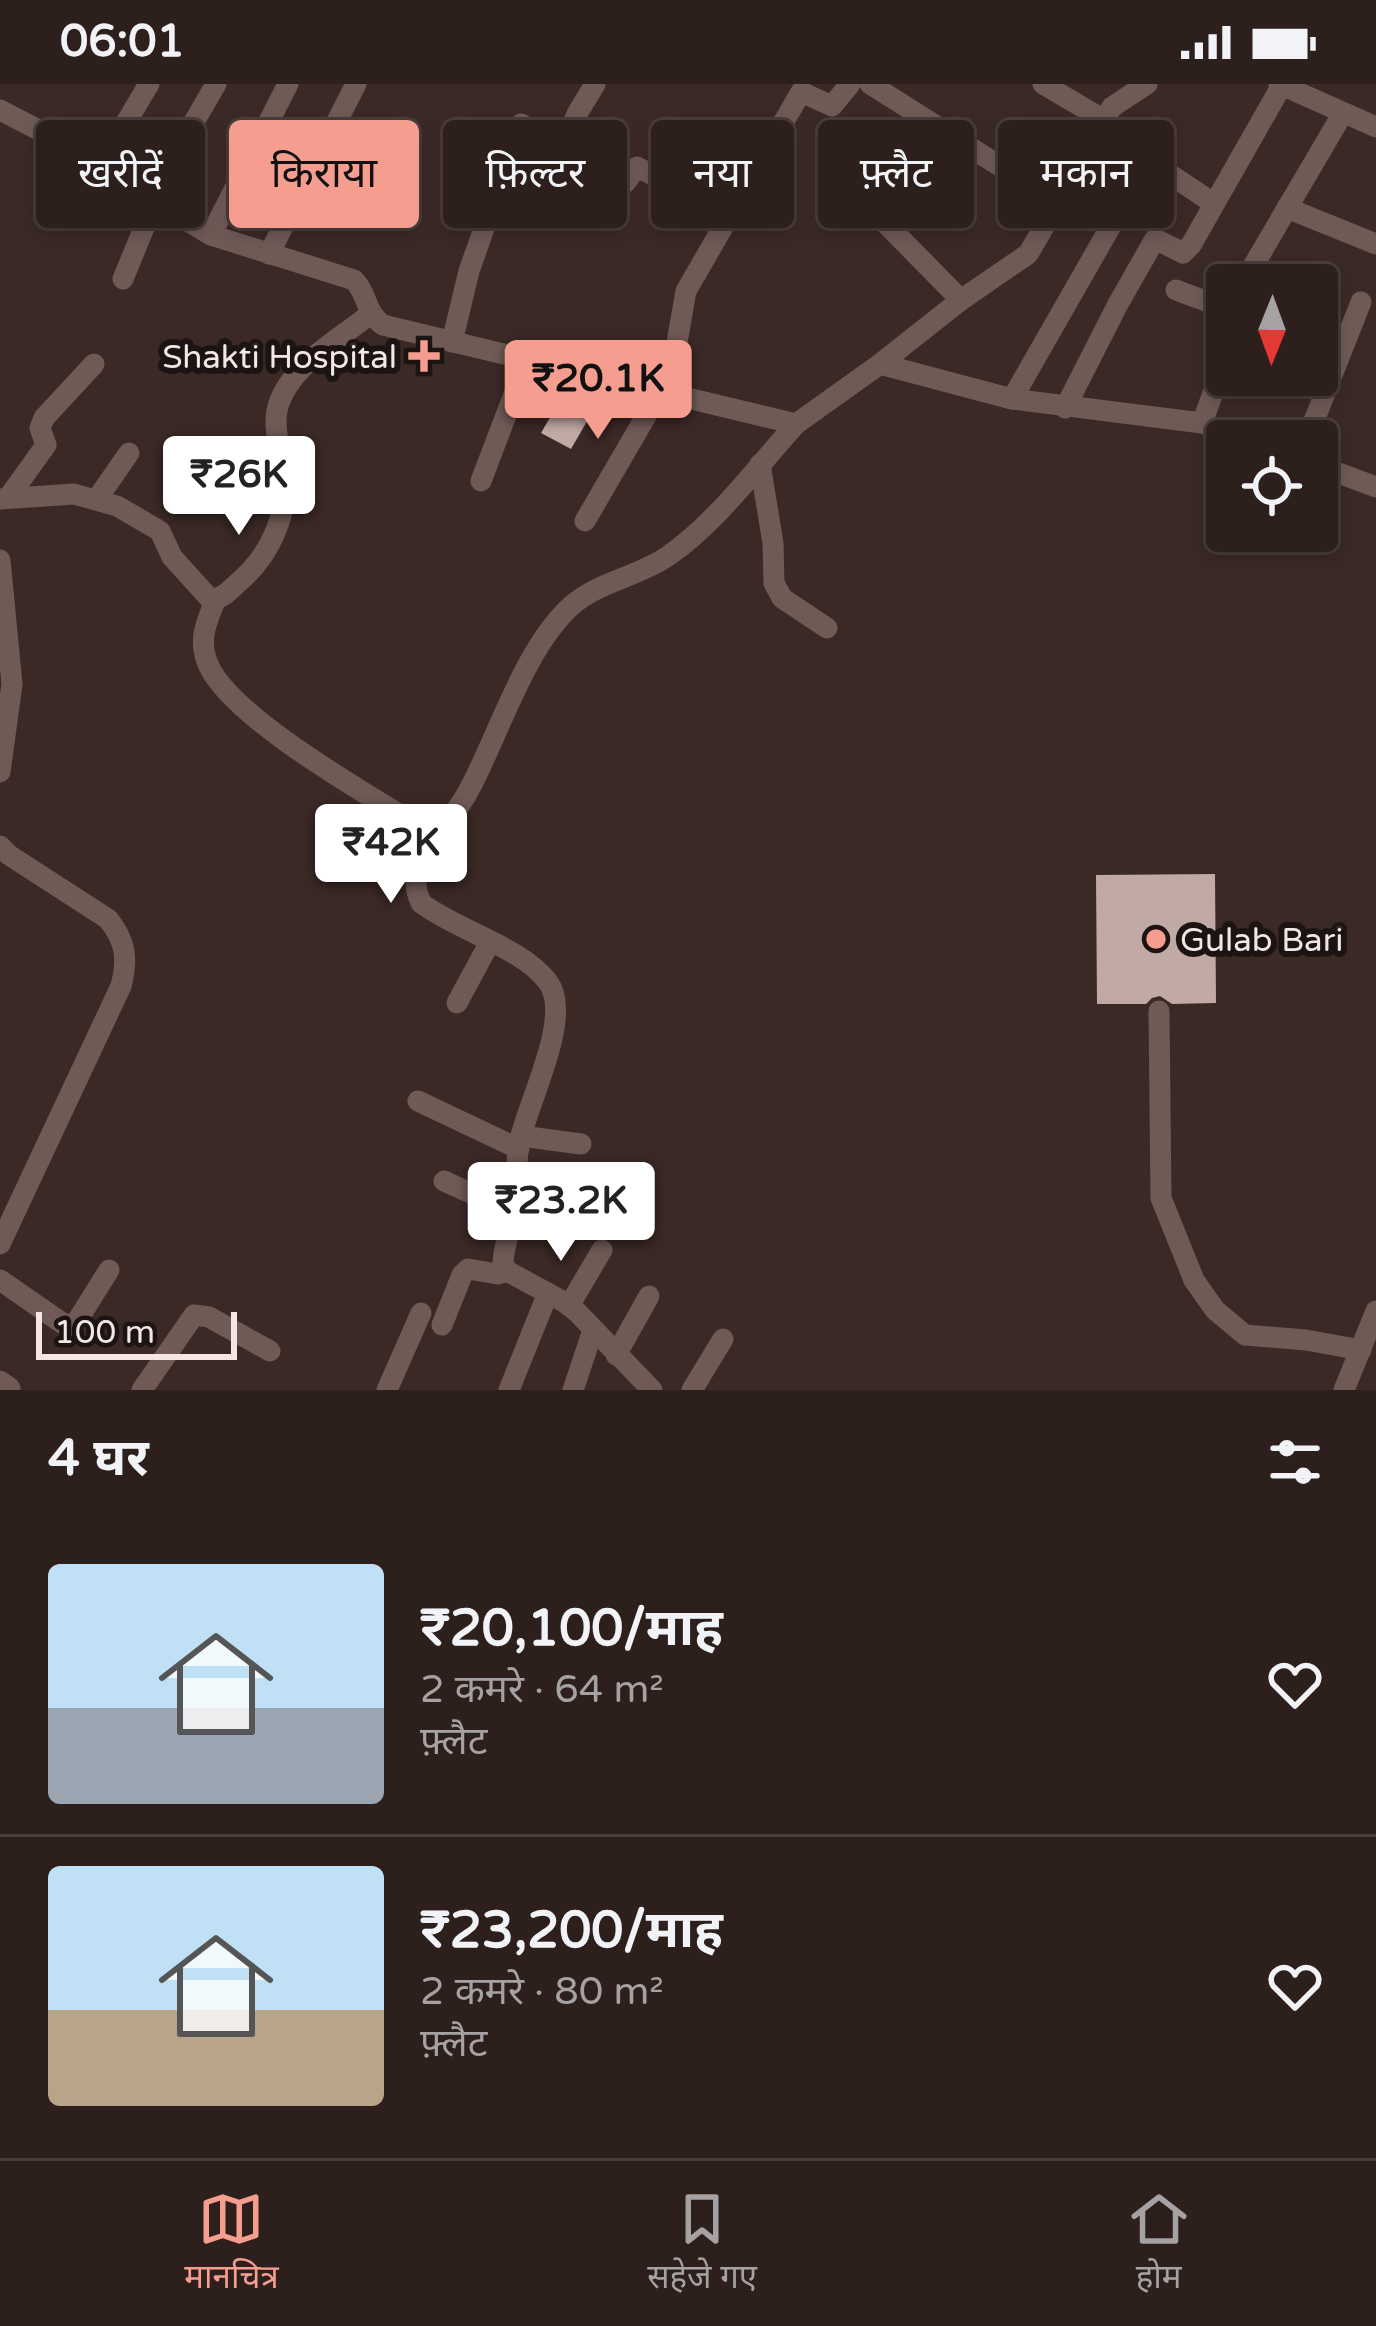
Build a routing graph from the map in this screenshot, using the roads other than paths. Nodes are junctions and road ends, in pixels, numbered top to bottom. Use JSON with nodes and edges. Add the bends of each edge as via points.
{"nodes":[{"id":1,"x":149,"y":84,"type":"edge"},
{"id":2,"x":216,"y":84,"type":"edge"},
{"id":3,"x":288,"y":84,"type":"edge"},
{"id":4,"x":356,"y":84,"type":"edge"},
{"id":5,"x":595,"y":84,"type":"edge"},
{"id":6,"x":850,"y":84,"type":"edge"},
{"id":7,"x":870,"y":84,"type":"edge"},
{"id":8,"x":1043,"y":84,"type":"edge"},
{"id":9,"x":1147,"y":84,"type":"edge"},
{"id":10,"x":1280,"y":85,"type":"edge"},
{"id":11,"x":0,"y":110,"type":"edge"},
{"id":12,"x":1343,"y":112,"type":"junction"},
{"id":13,"x":128,"y":120,"type":"edge"},
{"id":14,"x":196,"y":120,"type":"edge"},
{"id":15,"x":575,"y":120,"type":"edge"},
{"id":16,"x":784,"y":120,"type":"edge"},
{"id":17,"x":1097,"y":120,"type":"edge"},
{"id":18,"x":1103,"y":120,"type":"edge"},
{"id":19,"x":1376,"y":128,"type":"edge"},
{"id":20,"x":36,"y":129,"type":"edge"},
{"id":21,"x":998,"y":165,"type":"edge"},
{"id":22,"x":651,"y":173,"type":"edge"},
{"id":23,"x":1174,"y":178,"type":"edge"},
{"id":24,"x":627,"y":181,"type":"edge"},
{"id":25,"x":1213,"y":203,"type":"junction"},
{"id":26,"x":1287,"y":208,"type":"junction"},
{"id":27,"x":142,"y":228,"type":"edge"},
{"id":28,"x":200,"y":228,"type":"edge"},
{"id":29,"x":485,"y":228,"type":"edge"},
{"id":30,"x":720,"y":228,"type":"edge"},
{"id":31,"x":890,"y":228,"type":"edge"},
{"id":32,"x":1043,"y":228,"type":"edge"},
{"id":33,"x":1110,"y":228,"type":"edge"},
{"id":34,"x":211,"y":235,"type":"junction"},
{"id":35,"x":1376,"y":244,"type":"edge"},
{"id":36,"x":269,"y":254,"type":"junction"},
{"id":37,"x":1254,"y":264,"type":"edge"},
{"id":38,"x":123,"y":279,"type":"dead end"},
{"id":39,"x":1176,"y":290,"type":"dead end"},
{"id":40,"x":961,"y":300,"type":"junction"},
{"id":41,"x":1206,"y":302,"type":"edge"},
{"id":42,"x":1361,"y":302,"type":"dead end"},
{"id":43,"x":370,"y":314,"type":"junction"},
{"id":44,"x":452,"y":342,"type":"junction"},
{"id":45,"x":526,"y":360,"type":"junction"},
{"id":46,"x":94,"y":364,"type":"dead end"},
{"id":47,"x":880,"y":364,"type":"junction"},
{"id":48,"x":664,"y":393,"type":"junction"},
{"id":49,"x":1212,"y":396,"type":"edge"},
{"id":50,"x":1012,"y":399,"type":"junction"},
{"id":51,"x":1065,"y":408,"type":"junction"},
{"id":52,"x":1314,"y":420,"type":"edge"},
{"id":53,"x":1202,"y":423,"type":"junction"},
{"id":54,"x":796,"y":424,"type":"junction"},
{"id":55,"x":1206,"y":424,"type":"edge"},
{"id":56,"x":129,"y":453,"type":"dead end"},
{"id":57,"x":1376,"y":460,"type":"edge"},
{"id":58,"x":760,"y":464,"type":"junction"},
{"id":59,"x":1338,"y":473,"type":"edge"},
{"id":60,"x":482,"y":481,"type":"dead end"},
{"id":61,"x":1371,"y":485,"type":"edge"},
{"id":62,"x":4,"y":498,"type":"edge"},
{"id":63,"x":97,"y":499,"type":"junction"},
{"id":64,"x":585,"y":521,"type":"dead end"},
{"id":65,"x":0,"y":564,"type":"edge"},
{"id":66,"x":215,"y":601,"type":"junction"},
{"id":67,"x":827,"y":628,"type":"dead end"},
{"id":68,"x":0,"y":772,"type":"edge"},
{"id":69,"x":438,"y":838,"type":"junction"},
{"id":70,"x":0,"y":845,"type":"edge"},
{"id":71,"x":490,"y":942,"type":"junction"},
{"id":72,"x":457,"y":1003,"type":"dead end"},
{"id":73,"x":1159,"y":1012,"type":"dead end"},
{"id":74,"x":418,"y":1101,"type":"dead end"},
{"id":75,"x":520,"y":1143,"type":"junction"},
{"id":76,"x":580,"y":1144,"type":"dead end"},
{"id":77,"x":444,"y":1181,"type":"dead end"},
{"id":78,"x":514,"y":1213,"type":"junction"},
{"id":79,"x":0,"y":1244,"type":"edge"},
{"id":80,"x":602,"y":1250,"type":"dead end"},
{"id":81,"x":109,"y":1270,"type":"dead end"},
{"id":82,"x":508,"y":1271,"type":"junction"},
{"id":83,"x":0,"y":1280,"type":"edge"},
{"id":84,"x":548,"y":1293,"type":"junction"},
{"id":85,"x":649,"y":1296,"type":"dead end"},
{"id":86,"x":569,"y":1306,"type":"junction"},
{"id":87,"x":1376,"y":1312,"type":"edge"},
{"id":88,"x":421,"y":1313,"type":"dead end"},
{"id":89,"x":442,"y":1324,"type":"dead end"},
{"id":90,"x":593,"y":1330,"type":"junction"},
{"id":91,"x":723,"y":1339,"type":"dead end"},
{"id":92,"x":1368,"y":1342,"type":"edge"},
{"id":93,"x":270,"y":1351,"type":"dead end"},
{"id":94,"x":616,"y":1354,"type":"junction"},
{"id":95,"x":142,"y":1390,"type":"edge"},
{"id":96,"x":387,"y":1390,"type":"edge"},
{"id":97,"x":509,"y":1390,"type":"edge"},
{"id":98,"x":573,"y":1390,"type":"edge"},
{"id":99,"x":652,"y":1390,"type":"edge"},
{"id":100,"x":692,"y":1390,"type":"edge"},
{"id":101,"x":1344,"y":1390,"type":"edge"}],
"edges":[{"from":1,"to":13,"type":"street"},
{"from":2,"to":14,"type":"street"},
{"from":3,"to":34,"type":"street"},
{"from":4,"to":36,"type":"street"},
{"from":5,"to":15,"type":"street"},
{"from":6,"to":16,"type":"street","via":[[832,106],[801,92]]},
{"from":7,"to":21,"type":"street"},
{"from":8,"to":17,"type":"street"},
{"from":9,"to":18,"type":"street"},
{"from":10,"to":12,"type":"street"},
{"from":10,"to":25,"type":"street"},
{"from":11,"to":20,"type":"street"},
{"from":12,"to":19,"type":"street"},
{"from":12,"to":26,"type":"street"},
{"from":22,"to":24,"type":"street","via":[[637,166]]},
{"from":23,"to":25,"type":"street"},
{"from":25,"to":51,"type":"street","via":[[1183,253],[1155,239]]},
{"from":26,"to":35,"type":"street"},
{"from":26,"to":37,"type":"street"},
{"from":27,"to":38,"type":"street"},
{"from":28,"to":34,"type":"street"},
{"from":29,"to":44,"type":"street"},
{"from":30,"to":48,"type":"street","via":[[686,290]]},
{"from":31,"to":40,"type":"street"},
{"from":32,"to":40,"type":"street","via":[[1019,263]]},
{"from":33,"to":50,"type":"street"},
{"from":34,"to":36,"type":"street"},
{"from":36,"to":43,"type":"street","via":[[354,280]]},
{"from":39,"to":41,"type":"street"},
{"from":40,"to":47,"type":"street"},
{"from":42,"to":52,"type":"street"},
{"from":43,"to":44,"type":"street","via":[[383,325]]},
{"from":43,"to":66,"type":"street","via":[[286,388],[277,412],[285,487],[277,529],[248,574]]},
{"from":44,"to":45,"type":"street"},
{"from":45,"to":48,"type":"street"},
{"from":45,"to":60,"type":"street"},
{"from":46,"to":62,"type":"street","via":[[44,418],[46,445]]},
{"from":47,"to":50,"type":"street"},
{"from":47,"to":54,"type":"street"},
{"from":48,"to":54,"type":"street"},
{"from":48,"to":64,"type":"street"},
{"from":49,"to":53,"type":"street"},
{"from":50,"to":51,"type":"street"},
{"from":51,"to":53,"type":"street"},
{"from":53,"to":55,"type":"street"},
{"from":54,"to":58,"type":"street"},
{"from":56,"to":63,"type":"street"},
{"from":57,"to":61,"type":"street"},
{"from":58,"to":67,"type":"street","via":[[778,593]]},
{"from":58,"to":69,"type":"street","via":[[669,556],[584,596],[553,625]]},
{"from":59,"to":61,"type":"street"},
{"from":62,"to":63,"type":"street"},
{"from":63,"to":66,"type":"street","via":[[155,526],[172,557]]},
{"from":65,"to":68,"type":"street","via":[[12,684]]},
{"from":66,"to":69,"type":"street","via":[[203,636],[218,682],[268,728]]},
{"from":69,"to":71,"type":"street","via":[[418,870],[418,897]]},
{"from":70,"to":79,"type":"street","via":[[108,919],[126,966]]},
{"from":71,"to":72,"type":"street"},
{"from":71,"to":75,"type":"street","via":[[545,978],[554,993],[548,1054]]},
{"from":73,"to":92,"type":"street","via":[[1161,1198],[1194,1280],[1245,1335]]},
{"from":74,"to":75,"type":"street"},
{"from":75,"to":76,"type":"street"},
{"from":75,"to":78,"type":"street"},
{"from":77,"to":78,"type":"street"},
{"from":78,"to":82,"type":"street","via":[[503,1256]]},
{"from":80,"to":86,"type":"street"},
{"from":81,"to":83,"type":"street","via":[[74,1326]]},
{"from":82,"to":84,"type":"street"},
{"from":82,"to":89,"type":"street","via":[[468,1269]]},
{"from":84,"to":86,"type":"street"},
{"from":84,"to":97,"type":"street"},
{"from":85,"to":94,"type":"street"},
{"from":86,"to":90,"type":"street"},
{"from":87,"to":92,"type":"street"},
{"from":88,"to":96,"type":"street"},
{"from":90,"to":94,"type":"street"},
{"from":90,"to":98,"type":"street"},
{"from":91,"to":100,"type":"street"},
{"from":92,"to":101,"type":"street"},
{"from":93,"to":95,"type":"street","via":[[194,1315]]},
{"from":94,"to":99,"type":"street"}]}
